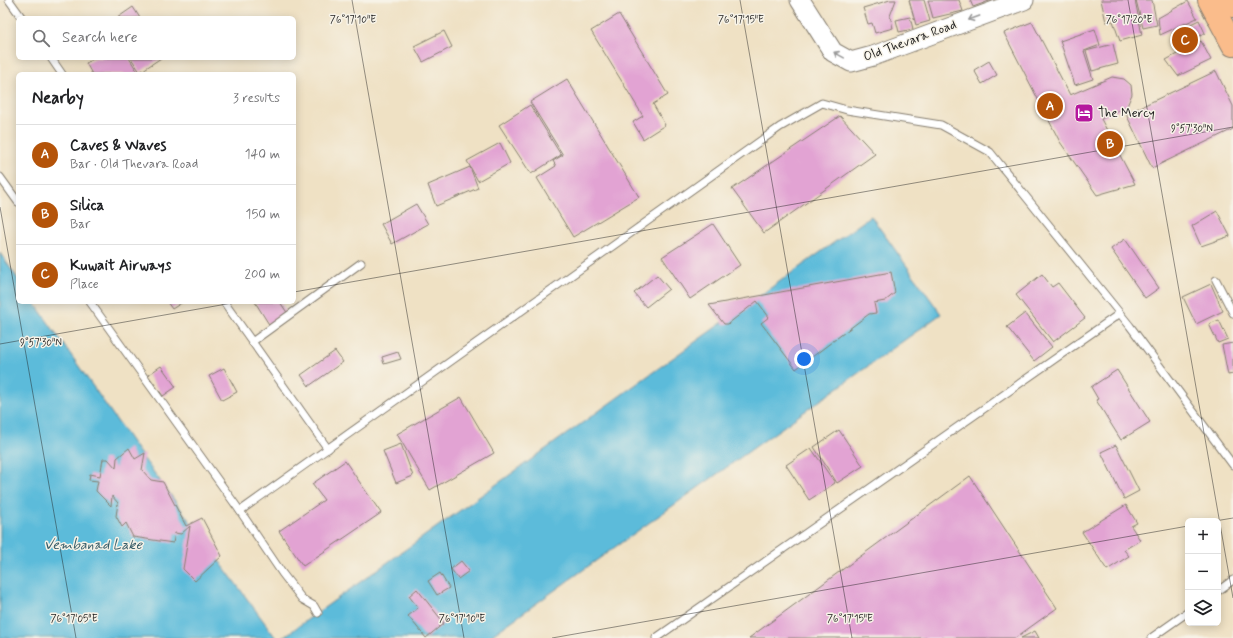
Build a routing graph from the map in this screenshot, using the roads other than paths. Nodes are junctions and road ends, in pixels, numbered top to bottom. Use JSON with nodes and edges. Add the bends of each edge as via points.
{"nodes":[{"id":1,"x":9,"y":0,"type":"edge"},
{"id":2,"x":800,"y":0,"type":"edge"},
{"id":3,"x":1024,"y":0,"type":"edge"},
{"id":4,"x":1209,"y":0,"type":"edge"},
{"id":5,"x":1230,"y":0,"type":"edge"},
{"id":6,"x":1233,"y":6,"type":"edge"},
{"id":7,"x":21,"y":16,"type":"edge"},
{"id":8,"x":1233,"y":45,"type":"edge"},
{"id":9,"x":52,"y":60,"type":"edge"},
{"id":10,"x":60,"y":72,"type":"edge"},
{"id":11,"x":0,"y":177,"type":"edge"},
{"id":12,"x":16,"y":199,"type":"edge"},
{"id":13,"x":361,"y":263,"type":"dead end"},
{"id":14,"x":1216,"y":280,"type":"dead end"},
{"id":15,"x":91,"y":304,"type":"edge"},
{"id":16,"x":225,"y":304,"type":"edge"},
{"id":17,"x":1233,"y":313,"type":"edge"},
{"id":18,"x":1119,"y":314,"type":"junction"},
{"id":19,"x":252,"y":342,"type":"junction"},
{"id":20,"x":328,"y":449,"type":"junction"},
{"id":21,"x":1233,"y":465,"type":"edge"},
{"id":22,"x":240,"y":511,"type":"junction"},
{"id":23,"x":1233,"y":580,"type":"edge"},
{"id":24,"x":1219,"y":590,"type":"edge"},
{"id":25,"x":318,"y":613,"type":"dead end"},
{"id":26,"x":1185,"y":614,"type":"edge"},
{"id":27,"x":656,"y":638,"type":"edge"},
{"id":28,"x":1151,"y":638,"type":"edge"}],
"edges":[{"from":1,"to":7,"type":"lane"},
{"from":3,"to":2,"type":"street","name":"Old Thevara Road","one_way":true,"via":[[851,62],[833,52]]},
{"from":4,"to":8,"type":"main road"},
{"from":5,"to":6,"type":"main road"},
{"from":9,"to":10,"type":"lane"},
{"from":11,"to":12,"type":"lane"},
{"from":13,"to":19,"type":"lane"},
{"from":14,"to":17,"type":"lane"},
{"from":15,"to":22,"type":"lane"},
{"from":16,"to":19,"type":"lane"},
{"from":18,"to":20,"type":"lane","via":[[990,152],[941,125],[847,110],[822,103],[780,127]]},
{"from":18,"to":21,"type":"lane"},
{"from":18,"to":27,"type":"lane"},
{"from":19,"to":20,"type":"lane"},
{"from":20,"to":22,"type":"lane"},
{"from":22,"to":25,"type":"lane","via":[[282,573],[302,599],[314,606]]},
{"from":23,"to":24,"type":"lane"},
{"from":26,"to":28,"type":"lane"}]}
